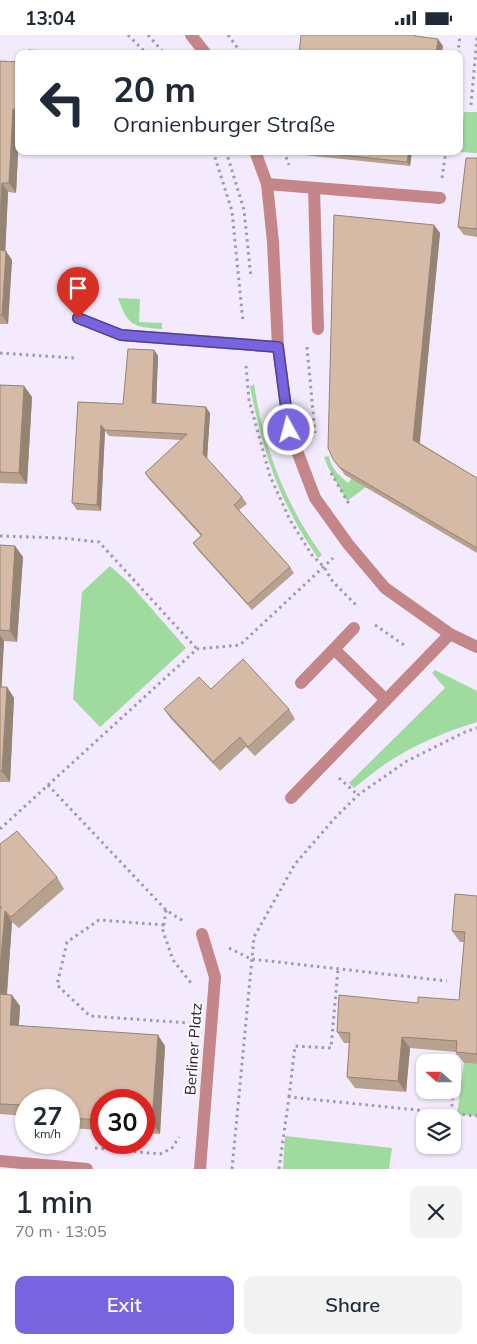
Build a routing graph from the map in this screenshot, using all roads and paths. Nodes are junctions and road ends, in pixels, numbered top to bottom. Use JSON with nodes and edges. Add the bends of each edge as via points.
{"nodes":[{"id":1,"x":128,"y":35,"type":"edge"},
{"id":2,"x":148,"y":35,"type":"edge"},
{"id":3,"x":191,"y":35,"type":"edge"},
{"id":4,"x":228,"y":35,"type":"edge"},
{"id":5,"x":460,"y":35,"type":"edge"},
{"id":6,"x":477,"y":38,"type":"edge"},
{"id":7,"x":143,"y":50,"type":"edge"},
{"id":8,"x":161,"y":50,"type":"edge"},
{"id":9,"x":203,"y":50,"type":"edge"},
{"id":10,"x":239,"y":50,"type":"edge"},
{"id":11,"x":458,"y":50,"type":"edge"},
{"id":12,"x":471,"y":105,"type":"dead end"},
{"id":13,"x":227,"y":155,"type":"edge"},
{"id":14,"x":256,"y":155,"type":"edge"},
{"id":15,"x":286,"y":155,"type":"edge"},
{"id":16,"x":267,"y":183,"type":"junction"},
{"id":17,"x":294,"y":186,"type":"junction"},
{"id":18,"x":314,"y":188,"type":"junction"},
{"id":19,"x":440,"y":198,"type":"dead end"},
{"id":20,"x":252,"y":287,"type":"dead end"},
{"id":21,"x":78,"y":318,"type":"dead end"},
{"id":22,"x":318,"y":329,"type":"dead end"},
{"id":23,"x":307,"y":345,"type":"dead end"},
{"id":24,"x":278,"y":347,"type":"junction"},
{"id":25,"x":0,"y":353,"type":"edge"},
{"id":26,"x":74,"y":358,"type":"dead end"},
{"id":27,"x":316,"y":438,"type":"dead end"},
{"id":28,"x":330,"y":472,"type":"edge"},
{"id":29,"x":353,"y":512,"type":"dead end"},
{"id":30,"x":0,"y":536,"type":"edge"},
{"id":31,"x":348,"y":544,"type":"junction"},
{"id":32,"x":354,"y":628,"type":"dead end"},
{"id":33,"x":450,"y":635,"type":"junction"},
{"id":34,"x":477,"y":647,"type":"edge"},
{"id":35,"x":197,"y":649,"type":"junction"},
{"id":36,"x":334,"y":649,"type":"junction"},
{"id":37,"x":301,"y":683,"type":"dead end"},
{"id":38,"x":386,"y":700,"type":"junction"},
{"id":39,"x":477,"y":728,"type":"edge"},
{"id":40,"x":48,"y":785,"type":"junction"},
{"id":41,"x":291,"y":798,"type":"dead end"},
{"id":42,"x":0,"y":829,"type":"edge"},
{"id":43,"x":166,"y":910,"type":"junction"},
{"id":44,"x":164,"y":925,"type":"junction"},
{"id":45,"x":202,"y":934,"type":"joint"},
{"id":46,"x":251,"y":959,"type":"junction"},
{"id":47,"x":338,"y":968,"type":"junction"},
{"id":48,"x":447,"y":981,"type":"dead end"},
{"id":49,"x":190,"y":993,"type":"dead end"},
{"id":50,"x":189,"y":1023,"type":"dead end"},
{"id":51,"x":458,"y":1052,"type":"edge"},
{"id":52,"x":289,"y":1097,"type":"junction"},
{"id":53,"x":451,"y":1109,"type":"edge"},
{"id":54,"x":416,"y":1110,"type":"edge"},
{"id":55,"x":461,"y":1114,"type":"edge"},
{"id":56,"x":477,"y":1116,"type":"edge"},
{"id":57,"x":183,"y":1131,"type":"dead end"},
{"id":58,"x":86,"y":1147,"type":"dead end"},
{"id":59,"x":0,"y":1161,"type":"edge"},
{"id":60,"x":87,"y":1169,"type":"edge"},
{"id":61,"x":200,"y":1169,"type":"edge"},
{"id":62,"x":232,"y":1169,"type":"edge"},
{"id":63,"x":279,"y":1169,"type":"edge"}],
"edges":[{"from":1,"to":7,"type":"path"},
{"from":2,"to":8,"type":"path"},
{"from":3,"to":9,"type":"street"},
{"from":4,"to":10,"type":"path"},
{"from":5,"to":11,"type":"path"},
{"from":6,"to":12,"type":"path"},
{"from":13,"to":20,"type":"path","via":[[244,210]]},
{"from":14,"to":16,"type":"street"},
{"from":15,"to":17,"type":"path"},
{"from":16,"to":17,"type":"street"},
{"from":16,"to":24,"type":"street","via":[[274,242]]},
{"from":17,"to":18,"type":"street"},
{"from":18,"to":19,"type":"street"},
{"from":18,"to":22,"type":"street"},
{"from":21,"to":24,"type":"street","via":[[121,335]]},
{"from":23,"to":27,"type":"path"},
{"from":24,"to":31,"type":"street","via":[[289,430],[315,498]]},
{"from":25,"to":26,"type":"path"},
{"from":28,"to":29,"type":"path"},
{"from":30,"to":35,"type":"path","via":[[99,542]]},
{"from":31,"to":33,"type":"street","via":[[385,589]]},
{"from":31,"to":35,"type":"path","via":[[240,645]]},
{"from":32,"to":36,"type":"street"},
{"from":33,"to":34,"type":"street"},
{"from":33,"to":38,"type":"street"},
{"from":35,"to":40,"type":"path"},
{"from":36,"to":37,"type":"street"},
{"from":36,"to":38,"type":"street"},
{"from":38,"to":41,"type":"street"},
{"from":39,"to":46,"type":"path","via":[[407,761],[358,795],[334,819],[295,864],[254,937]]},
{"from":40,"to":42,"type":"path"},
{"from":40,"to":43,"type":"path"},
{"from":43,"to":44,"type":"path"},
{"from":43,"to":45,"type":"path"},
{"from":44,"to":49,"type":"path","via":[[173,961],[191,983]]},
{"from":44,"to":50,"type":"path","via":[[99,920],[67,942],[58,985],[90,1016]]},
{"from":45,"to":61,"type":"street","name":"Berliner Platz","via":[[214,977]]},
{"from":46,"to":47,"type":"path"},
{"from":46,"to":62,"type":"path"},
{"from":47,"to":48,"type":"path"},
{"from":47,"to":52,"type":"path","via":[[331,1048],[295,1046]]},
{"from":51,"to":53,"type":"path"},
{"from":52,"to":54,"type":"path"},
{"from":52,"to":63,"type":"path"},
{"from":55,"to":56,"type":"path"},
{"from":57,"to":58,"type":"path","via":[[172,1148],[160,1153]]},
{"from":59,"to":60,"type":"street"}]}
